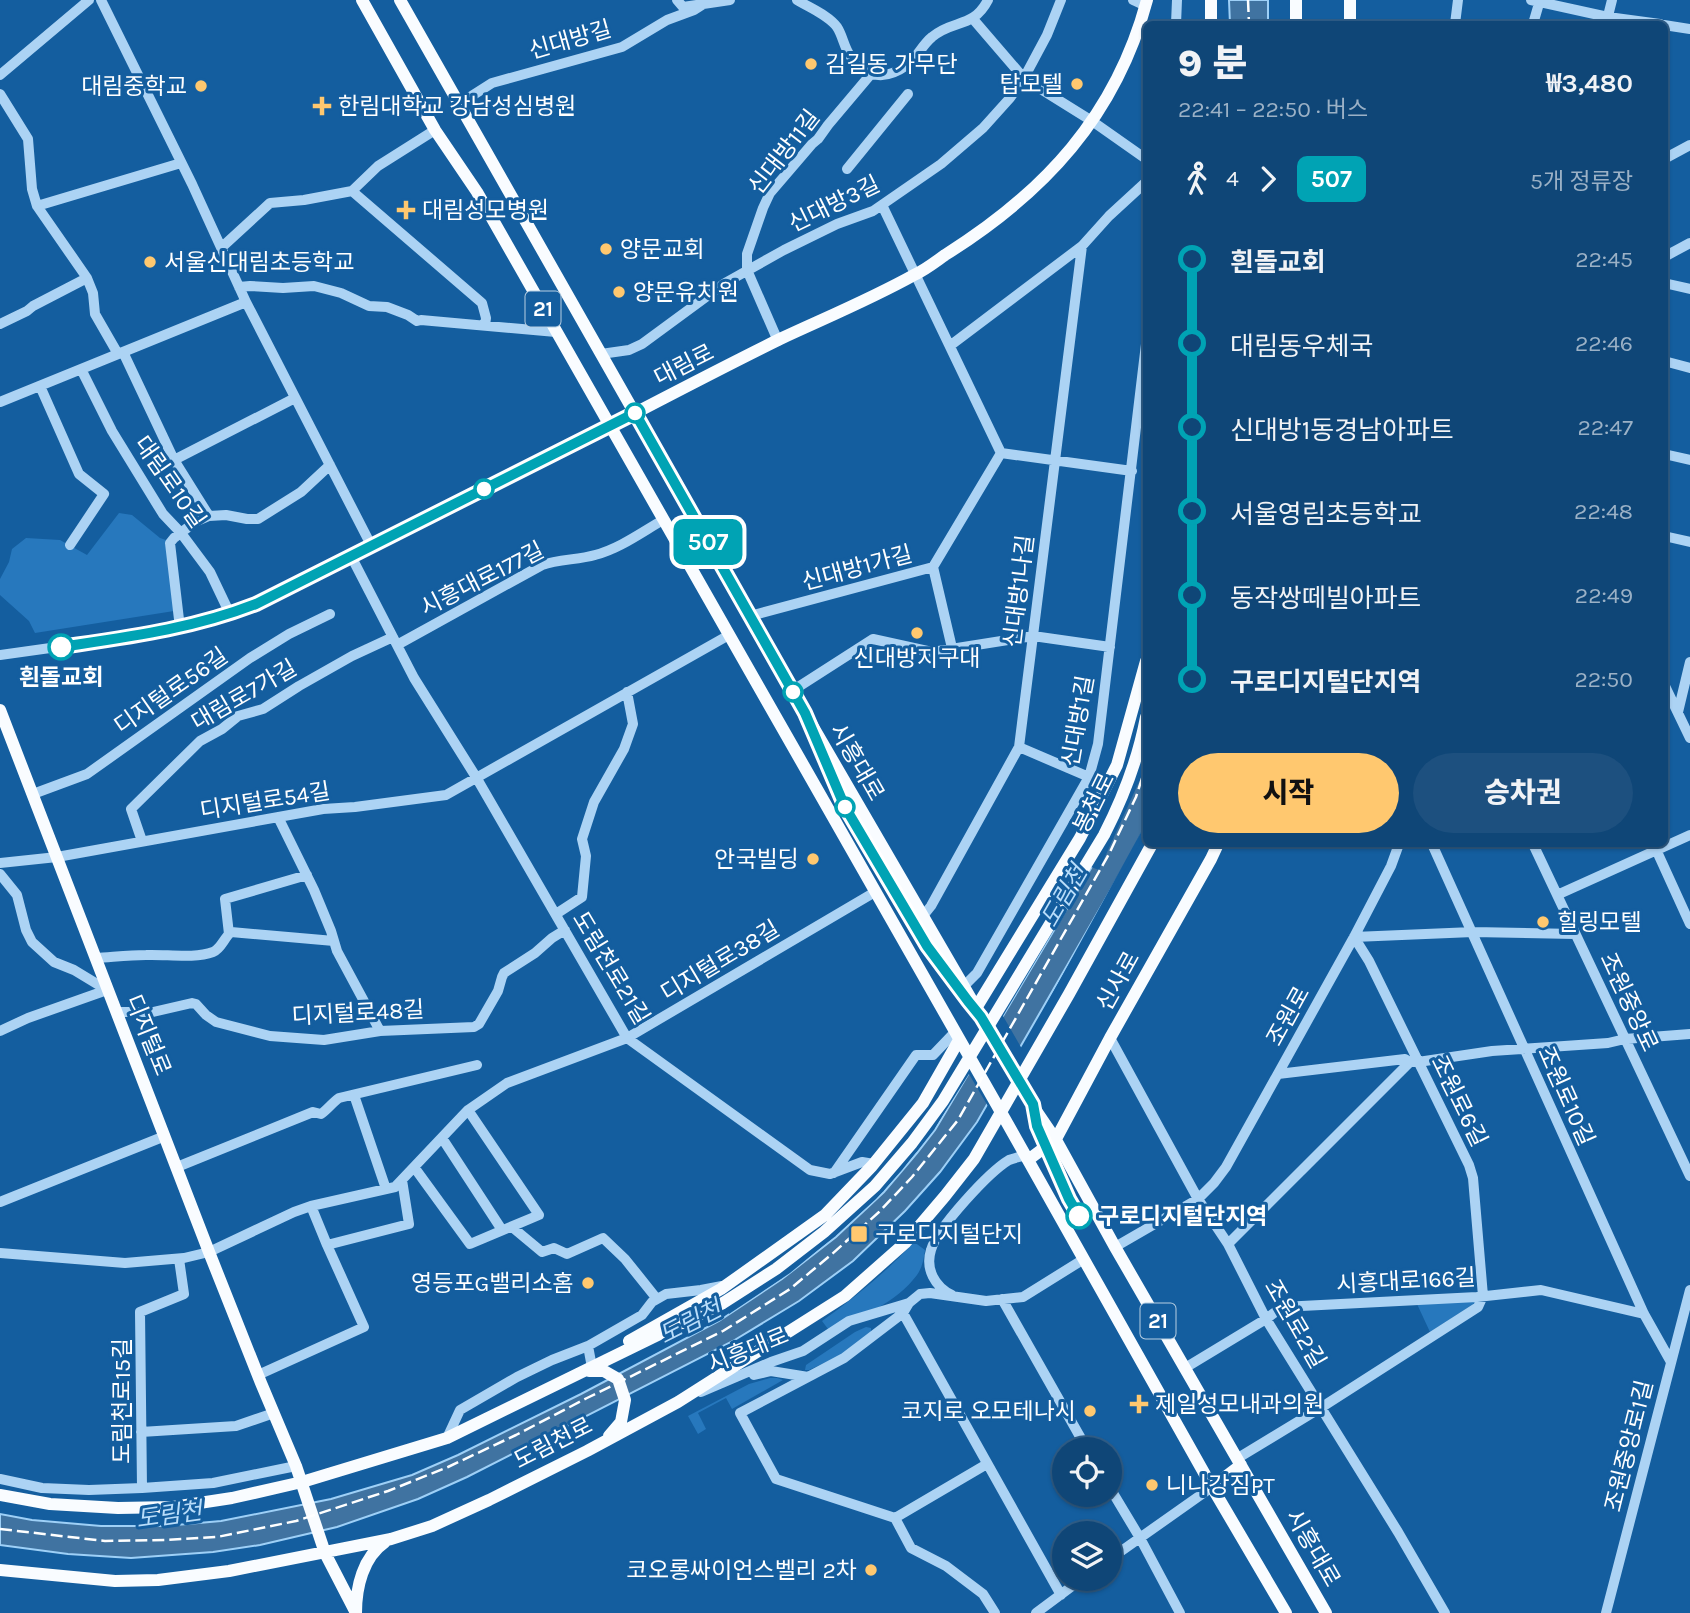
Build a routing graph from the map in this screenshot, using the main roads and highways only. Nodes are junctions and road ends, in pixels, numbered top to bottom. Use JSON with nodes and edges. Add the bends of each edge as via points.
{"nodes":[{"id":1,"x":362,"y":0,"type":"edge"},
{"id":2,"x":400,"y":0,"type":"edge"},
{"id":3,"x":1211,"y":0,"type":"edge"},
{"id":4,"x":1296,"y":0,"type":"edge"},
{"id":5,"x":1350,"y":0,"type":"edge"},
{"id":6,"x":1146,"y":3,"type":"edge"},
{"id":7,"x":1211,"y":21,"type":"edge"},
{"id":8,"x":1296,"y":21,"type":"edge"},
{"id":9,"x":1350,"y":21,"type":"edge"},
{"id":10,"x":635,"y":413,"type":"junction"},
{"id":11,"x":610,"y":426,"type":"junction"},
{"id":12,"x":1143,"y":672,"type":"edge"},
{"id":13,"x":0,"y":710,"type":"edge"},
{"id":14,"x":1143,"y":730,"type":"edge"},
{"id":15,"x":1150,"y":847,"type":"edge"},
{"id":16,"x":1217,"y":847,"type":"edge"},
{"id":17,"x":976,"y":1008,"type":"junction"},
{"id":18,"x":959,"y":1039,"type":"junction"},
{"id":19,"x":1056,"y":1139,"type":"junction"},
{"id":20,"x":1026,"y":1158,"type":"junction"},
{"id":21,"x":588,"y":1366,"type":"junction"},
{"id":22,"x":604,"y":1441,"type":"junction"},
{"id":23,"x":1239,"y":1462,"type":"junction"},
{"id":24,"x":1212,"y":1486,"type":"junction"},
{"id":25,"x":304,"y":1488,"type":"junction"},
{"id":26,"x":3,"y":1498,"type":"edge"},
{"id":27,"x":391,"y":1539,"type":"junction"},
{"id":28,"x":323,"y":1548,"type":"junction"},
{"id":29,"x":0,"y":1570,"type":"edge"},
{"id":30,"x":356,"y":1613,"type":"edge"},
{"id":31,"x":1286,"y":1613,"type":"edge"},
{"id":32,"x":1326,"y":1613,"type":"edge"}],
"edges":[{"from":1,"to":11,"type":"main road","number":"21"},
{"from":2,"to":10,"type":"main road","name":"시흥대로"},
{"from":3,"to":7,"type":"main road"},
{"from":4,"to":8,"type":"main road"},
{"from":5,"to":9,"type":"main road"},
{"from":6,"to":10,"type":"main road","name":"대림로","via":[[1122,68],[1092,121],[1020,202],[916,275]]},
{"from":10,"to":11,"type":"main road","name":"대림로"},
{"from":10,"to":17,"type":"main road","name":"시흥대로"},
{"from":11,"to":18,"type":"main road","number":"21"},
{"from":12,"to":17,"type":"main road","via":[[1117,765],[1080,838]]},
{"from":13,"to":25,"type":"main road","name":"디지털로"},
{"from":14,"to":21,"type":"main road","name":"봉천로","via":[[1134,768],[1104,835],[943,1101],[875,1186],[824,1232],[723,1303]]},
{"from":15,"to":22,"type":"main road","name":"도림천로","via":[[974,1159],[905,1243],[845,1296],[678,1402]]},
{"from":16,"to":19,"type":"main road","name":"신사로"},
{"from":17,"to":19,"type":"main road","name":"시흥대로","number":"21"},
{"from":18,"to":20,"type":"main road","number":"21"},
{"from":18,"to":21,"type":"main road","via":[[923,1103],[825,1215],[728,1284]]},
{"from":19,"to":20,"type":"main road"},
{"from":19,"to":23,"type":"main road","name":"시흥대로","number":"21"},
{"from":20,"to":24,"type":"main road","number":"21"},
{"from":21,"to":22,"type":"main road","via":[[618,1379],[625,1400],[621,1422]]},
{"from":21,"to":25,"type":"main road","via":[[447,1438]]},
{"from":22,"to":27,"type":"main road","name":"도림천로","via":[[432,1527]]},
{"from":23,"to":24,"type":"main road"},
{"from":23,"to":32,"type":"main road","name":"시흥대로","number":"21"},
{"from":24,"to":31,"type":"main road","number":"21"},
{"from":25,"to":26,"type":"main road","via":[[173,1507],[104,1508]]},
{"from":25,"to":28,"type":"main road","name":"디지털로"},
{"from":27,"to":28,"type":"main road","name":"도림천로"},
{"from":27,"to":30,"type":"main road","via":[[368,1561],[359,1584]]},
{"from":28,"to":29,"type":"main road","name":"도림천로","via":[[229,1571],[159,1580],[103,1580]]},
{"from":28,"to":30,"type":"main road"}]}
